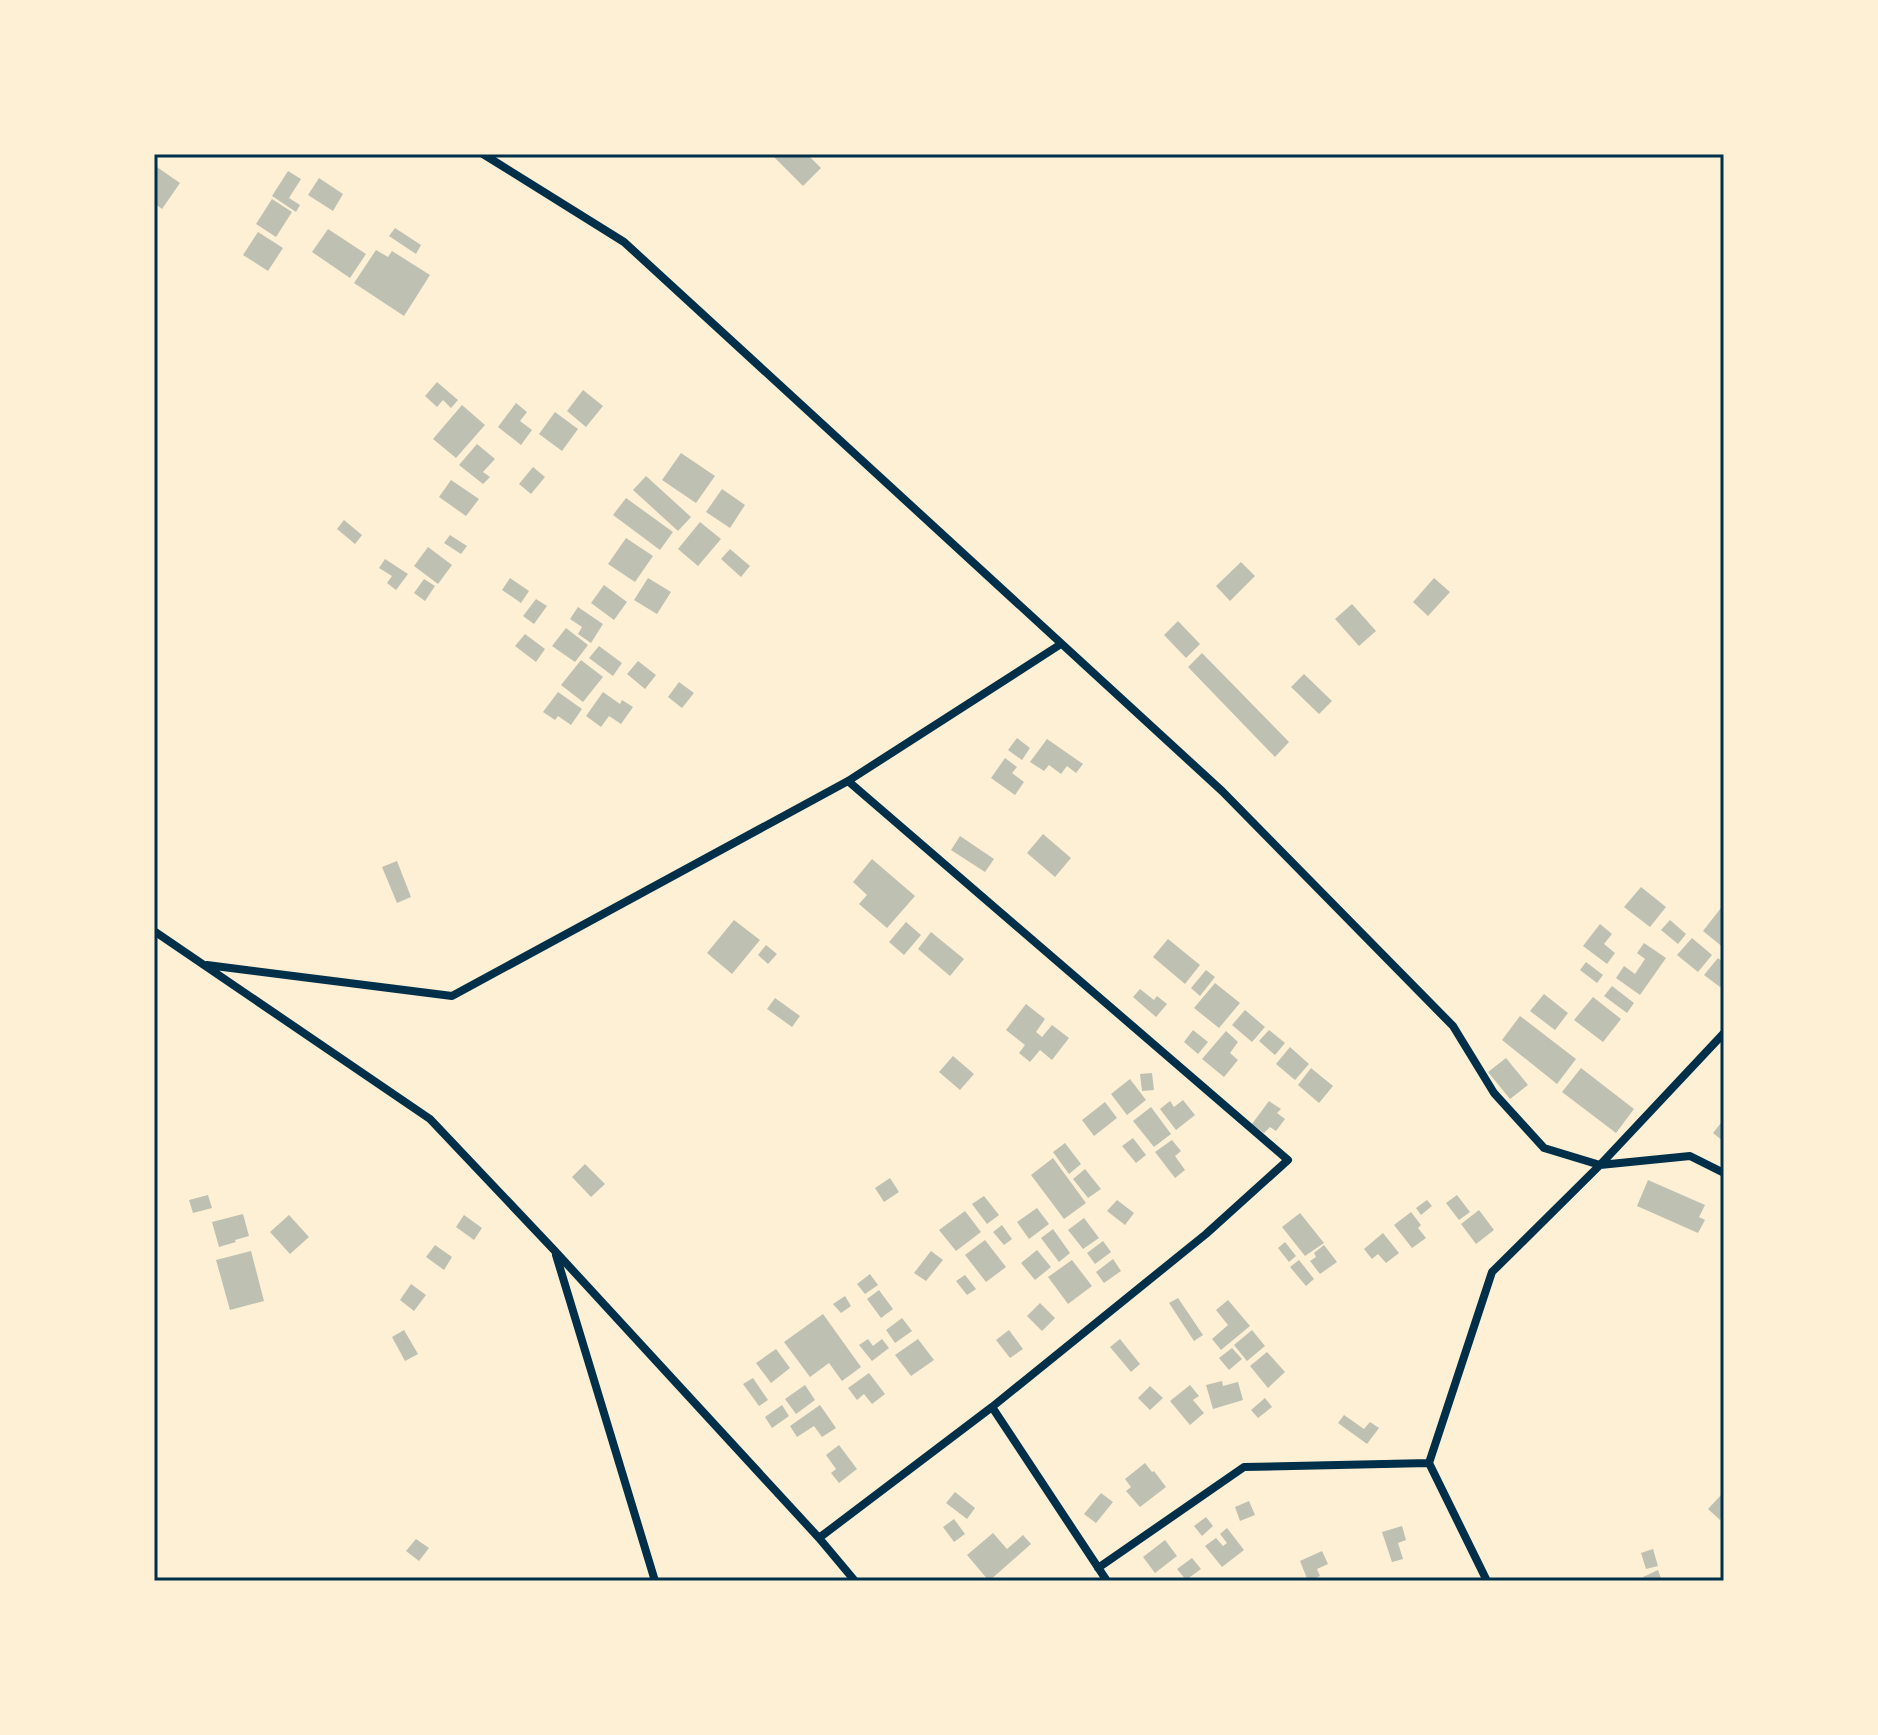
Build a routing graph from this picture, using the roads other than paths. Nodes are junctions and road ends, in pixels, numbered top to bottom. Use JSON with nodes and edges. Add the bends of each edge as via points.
{"nodes":[{"id":1,"x":483,"y":154,"type":"edge"},
{"id":2,"x":1061,"y":644,"type":"junction"},
{"id":3,"x":848,"y":781,"type":"junction"},
{"id":4,"x":154,"y":931,"type":"edge"},
{"id":5,"x":205,"y":965,"type":"junction"},
{"id":6,"x":1724,"y":1033,"type":"edge"},
{"id":7,"x":1600,"y":1165,"type":"junction"},
{"id":8,"x":1724,"y":1173,"type":"edge"},
{"id":9,"x":554,"y":1250,"type":"junction"},
{"id":10,"x":992,"y":1407,"type":"junction"},
{"id":11,"x":1429,"y":1463,"type":"junction"},
{"id":12,"x":819,"y":1538,"type":"junction"},
{"id":13,"x":1098,"y":1568,"type":"junction"},
{"id":14,"x":655,"y":1581,"type":"edge"},
{"id":15,"x":855,"y":1581,"type":"edge"},
{"id":16,"x":1107,"y":1581,"type":"edge"},
{"id":17,"x":1487,"y":1581,"type":"edge"}],
"edges":[{"from":1,"to":2,"type":"street","via":[[624,242]]},
{"from":2,"to":3,"type":"street"},
{"from":2,"to":7,"type":"street","via":[[1222,791],[1453,1026],[1494,1093],[1544,1148]]},
{"from":3,"to":5,"type":"street","via":[[452,996]]},
{"from":3,"to":10,"type":"street","via":[[1288,1160],[1206,1234]]},
{"from":4,"to":5,"type":"street"},
{"from":5,"to":9,"type":"street","via":[[430,1119]]},
{"from":6,"to":7,"type":"street"},
{"from":7,"to":8,"type":"street","via":[[1690,1156]]},
{"from":7,"to":11,"type":"street","via":[[1492,1272]]},
{"from":9,"to":12,"type":"street"},
{"from":9,"to":14,"type":"street"},
{"from":10,"to":12,"type":"street"},
{"from":10,"to":13,"type":"street"},
{"from":11,"to":13,"type":"street","via":[[1244,1467]]},
{"from":11,"to":17,"type":"street"},
{"from":12,"to":15,"type":"street"},
{"from":13,"to":16,"type":"street"}]}
